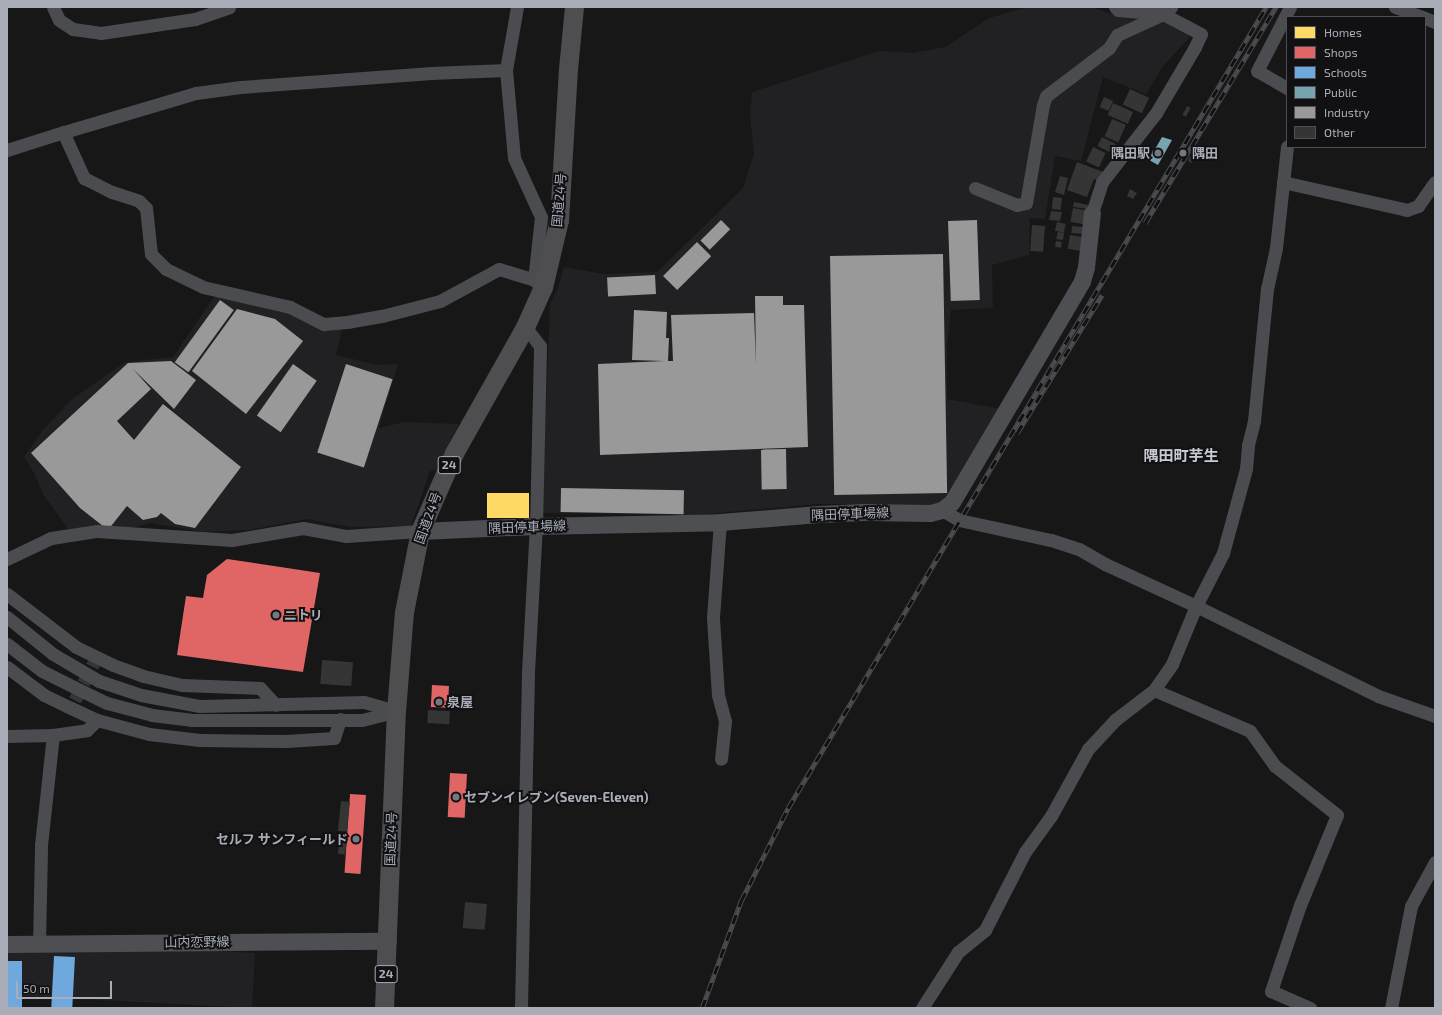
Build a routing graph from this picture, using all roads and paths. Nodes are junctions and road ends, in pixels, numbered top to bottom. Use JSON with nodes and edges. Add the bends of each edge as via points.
{"nodes":[{"id":1,"x":53,"y":7,"type":"edge"},
{"id":2,"x":229,"y":7,"type":"edge"},
{"id":3,"x":517,"y":7,"type":"edge"},
{"id":4,"x":574,"y":7,"type":"edge"},
{"id":5,"x":1115,"y":7,"type":"edge"},
{"id":6,"x":1290,"y":7,"type":"edge"},
{"id":7,"x":1395,"y":7,"type":"edge"},
{"id":8,"x":1167,"y":11,"type":"edge"},
{"id":9,"x":1421,"y":16,"type":"edge"},
{"id":10,"x":506,"y":70,"type":"junction"},
{"id":11,"x":1286,"y":87,"type":"edge"},
{"id":12,"x":62,"y":132,"type":"junction"},
{"id":13,"x":1287,"y":148,"type":"edge"},
{"id":14,"x":7,"y":150,"type":"edge"},
{"id":15,"x":1283,"y":182,"type":"junction"},
{"id":16,"x":1435,"y":182,"type":"edge"},
{"id":17,"x":975,"y":188,"type":"dead end"},
{"id":18,"x":1092,"y":213,"type":"joint"},
{"id":19,"x":538,"y":283,"type":"junction"},
{"id":20,"x":525,"y":327,"type":"junction"},
{"id":21,"x":942,"y":510,"type":"junction"},
{"id":22,"x":720,"y":522,"type":"junction"},
{"id":23,"x":536,"y":526,"type":"junction"},
{"id":24,"x":420,"y":531,"type":"junction"},
{"id":25,"x":7,"y":559,"type":"edge"},
{"id":26,"x":7,"y":594,"type":"edge"},
{"id":27,"x":1196,"y":606,"type":"junction"},
{"id":28,"x":7,"y":617,"type":"edge"},
{"id":29,"x":7,"y":644,"type":"edge"},
{"id":30,"x":7,"y":667,"type":"edge"},
{"id":31,"x":1154,"y":690,"type":"junction"},
{"id":32,"x":276,"y":705,"type":"junction"},
{"id":33,"x":396,"y":711,"type":"junction"},
{"id":34,"x":1435,"y":716,"type":"edge"},
{"id":35,"x":340,"y":719,"type":"junction"},
{"id":36,"x":97,"y":720,"type":"junction"},
{"id":37,"x":53,"y":735,"type":"junction"},
{"id":38,"x":7,"y":736,"type":"edge"},
{"id":39,"x":721,"y":759,"type":"dead end"},
{"id":40,"x":1435,"y":862,"type":"edge"},
{"id":41,"x":388,"y":941,"type":"junction"},
{"id":42,"x":7,"y":944,"type":"edge"},
{"id":43,"x":39,"y":944,"type":"junction"},
{"id":44,"x":384,"y":1008,"type":"edge"},
{"id":45,"x":521,"y":1008,"type":"edge"},
{"id":46,"x":922,"y":1008,"type":"edge"},
{"id":47,"x":1310,"y":1008,"type":"edge"},
{"id":48,"x":1391,"y":1008,"type":"edge"}],
"edges":[{"from":1,"to":2,"type":"street","via":[[59,20],[73,29],[101,33],[194,19]]},
{"from":3,"to":10,"type":"street"},
{"from":4,"to":19,"type":"highway","name":"国道24号","number":"24","via":[[559,220]]},
{"from":5,"to":8,"type":"street","via":[[1118,10]]},
{"from":6,"to":11,"type":"street","via":[[1256,71]]},
{"from":7,"to":9,"type":"street"},
{"from":8,"to":17,"type":"street","via":[[1117,35],[1109,48],[1046,96],[1026,203],[1017,205]]},
{"from":8,"to":18,"type":"street","via":[[1201,34],[1156,113],[1102,182]]},
{"from":10,"to":12,"type":"street","via":[[241,87],[196,93]]},
{"from":10,"to":19,"type":"street","via":[[514,158],[541,218]]},
{"from":12,"to":14,"type":"street"},
{"from":12,"to":19,"type":"street","via":[[84,178],[138,201],[146,208],[151,254],[166,269],[203,287],[290,307],[324,324],[382,316],[440,301],[499,269]]},
{"from":13,"to":15,"type":"street"},
{"from":15,"to":16,"type":"street","via":[[1407,210],[1418,206]]},
{"from":15,"to":27,"type":"street","via":[[1276,248],[1267,289],[1255,414],[1248,444],[1246,469],[1223,553]]},
{"from":18,"to":21,"type":"main road","via":[[1082,281],[960,490],[952,502]]},
{"from":19,"to":20,"type":"highway","name":"国道24号","number":"24"},
{"from":20,"to":23,"type":"street","via":[[540,346]]},
{"from":20,"to":24,"type":"highway","name":"国道24号","number":"24","via":[[454,452]]},
{"from":21,"to":22,"type":"main road","name":"隅田停車場線","via":[[930,513],[819,514]]},
{"from":21,"to":27,"type":"street","via":[[959,520],[1051,540],[1078,549]]},
{"from":22,"to":23,"type":"main road","name":"隅田停車場線"},
{"from":22,"to":39,"type":"street","via":[[713,618],[718,695],[726,721]]},
{"from":23,"to":24,"type":"main road","name":"隅田停車場線"},
{"from":23,"to":45,"type":"street","via":[[528,672]]},
{"from":24,"to":25,"type":"street","via":[[346,536],[303,528],[232,540],[96,531],[51,538]]},
{"from":24,"to":33,"type":"highway","name":"国道24号","number":"24","via":[[404,612]]},
{"from":26,"to":32,"type":"street","via":[[96,659],[143,676],[182,685],[260,688]]},
{"from":27,"to":31,"type":"street","via":[[1172,664]]},
{"from":27,"to":34,"type":"street","via":[[1378,696]]},
{"from":28,"to":32,"type":"street","via":[[53,654],[99,681],[141,695],[200,706]]},
{"from":29,"to":35,"type":"street","via":[[42,671],[84,692],[107,703],[152,715],[192,720],[238,721]]},
{"from":30,"to":36,"type":"street","via":[[44,695],[73,704]]},
{"from":31,"to":46,"type":"street","via":[[1114,720],[1088,749],[1051,816],[1025,852],[985,930],[958,952]]},
{"from":31,"to":47,"type":"street","via":[[1250,731],[1275,766],[1337,815],[1300,905],[1271,991]]},
{"from":32,"to":33,"type":"street","via":[[364,702]]},
{"from":33,"to":35,"type":"street","via":[[362,720]]},
{"from":33,"to":41,"type":"highway","name":"国道24号","number":"24"},
{"from":35,"to":36,"type":"street","via":[[334,738],[286,740],[200,740],[149,734]]},
{"from":36,"to":37,"type":"street","via":[[88,730]]},
{"from":37,"to":38,"type":"street"},
{"from":37,"to":43,"type":"street","via":[[41,845]]},
{"from":40,"to":48,"type":"street","via":[[1411,906]]},
{"from":41,"to":43,"type":"main road","name":"山内恋野線"},
{"from":41,"to":44,"type":"highway","name":"国道24号","number":"24"},
{"from":42,"to":43,"type":"main road","name":"山内恋野線"}]}
